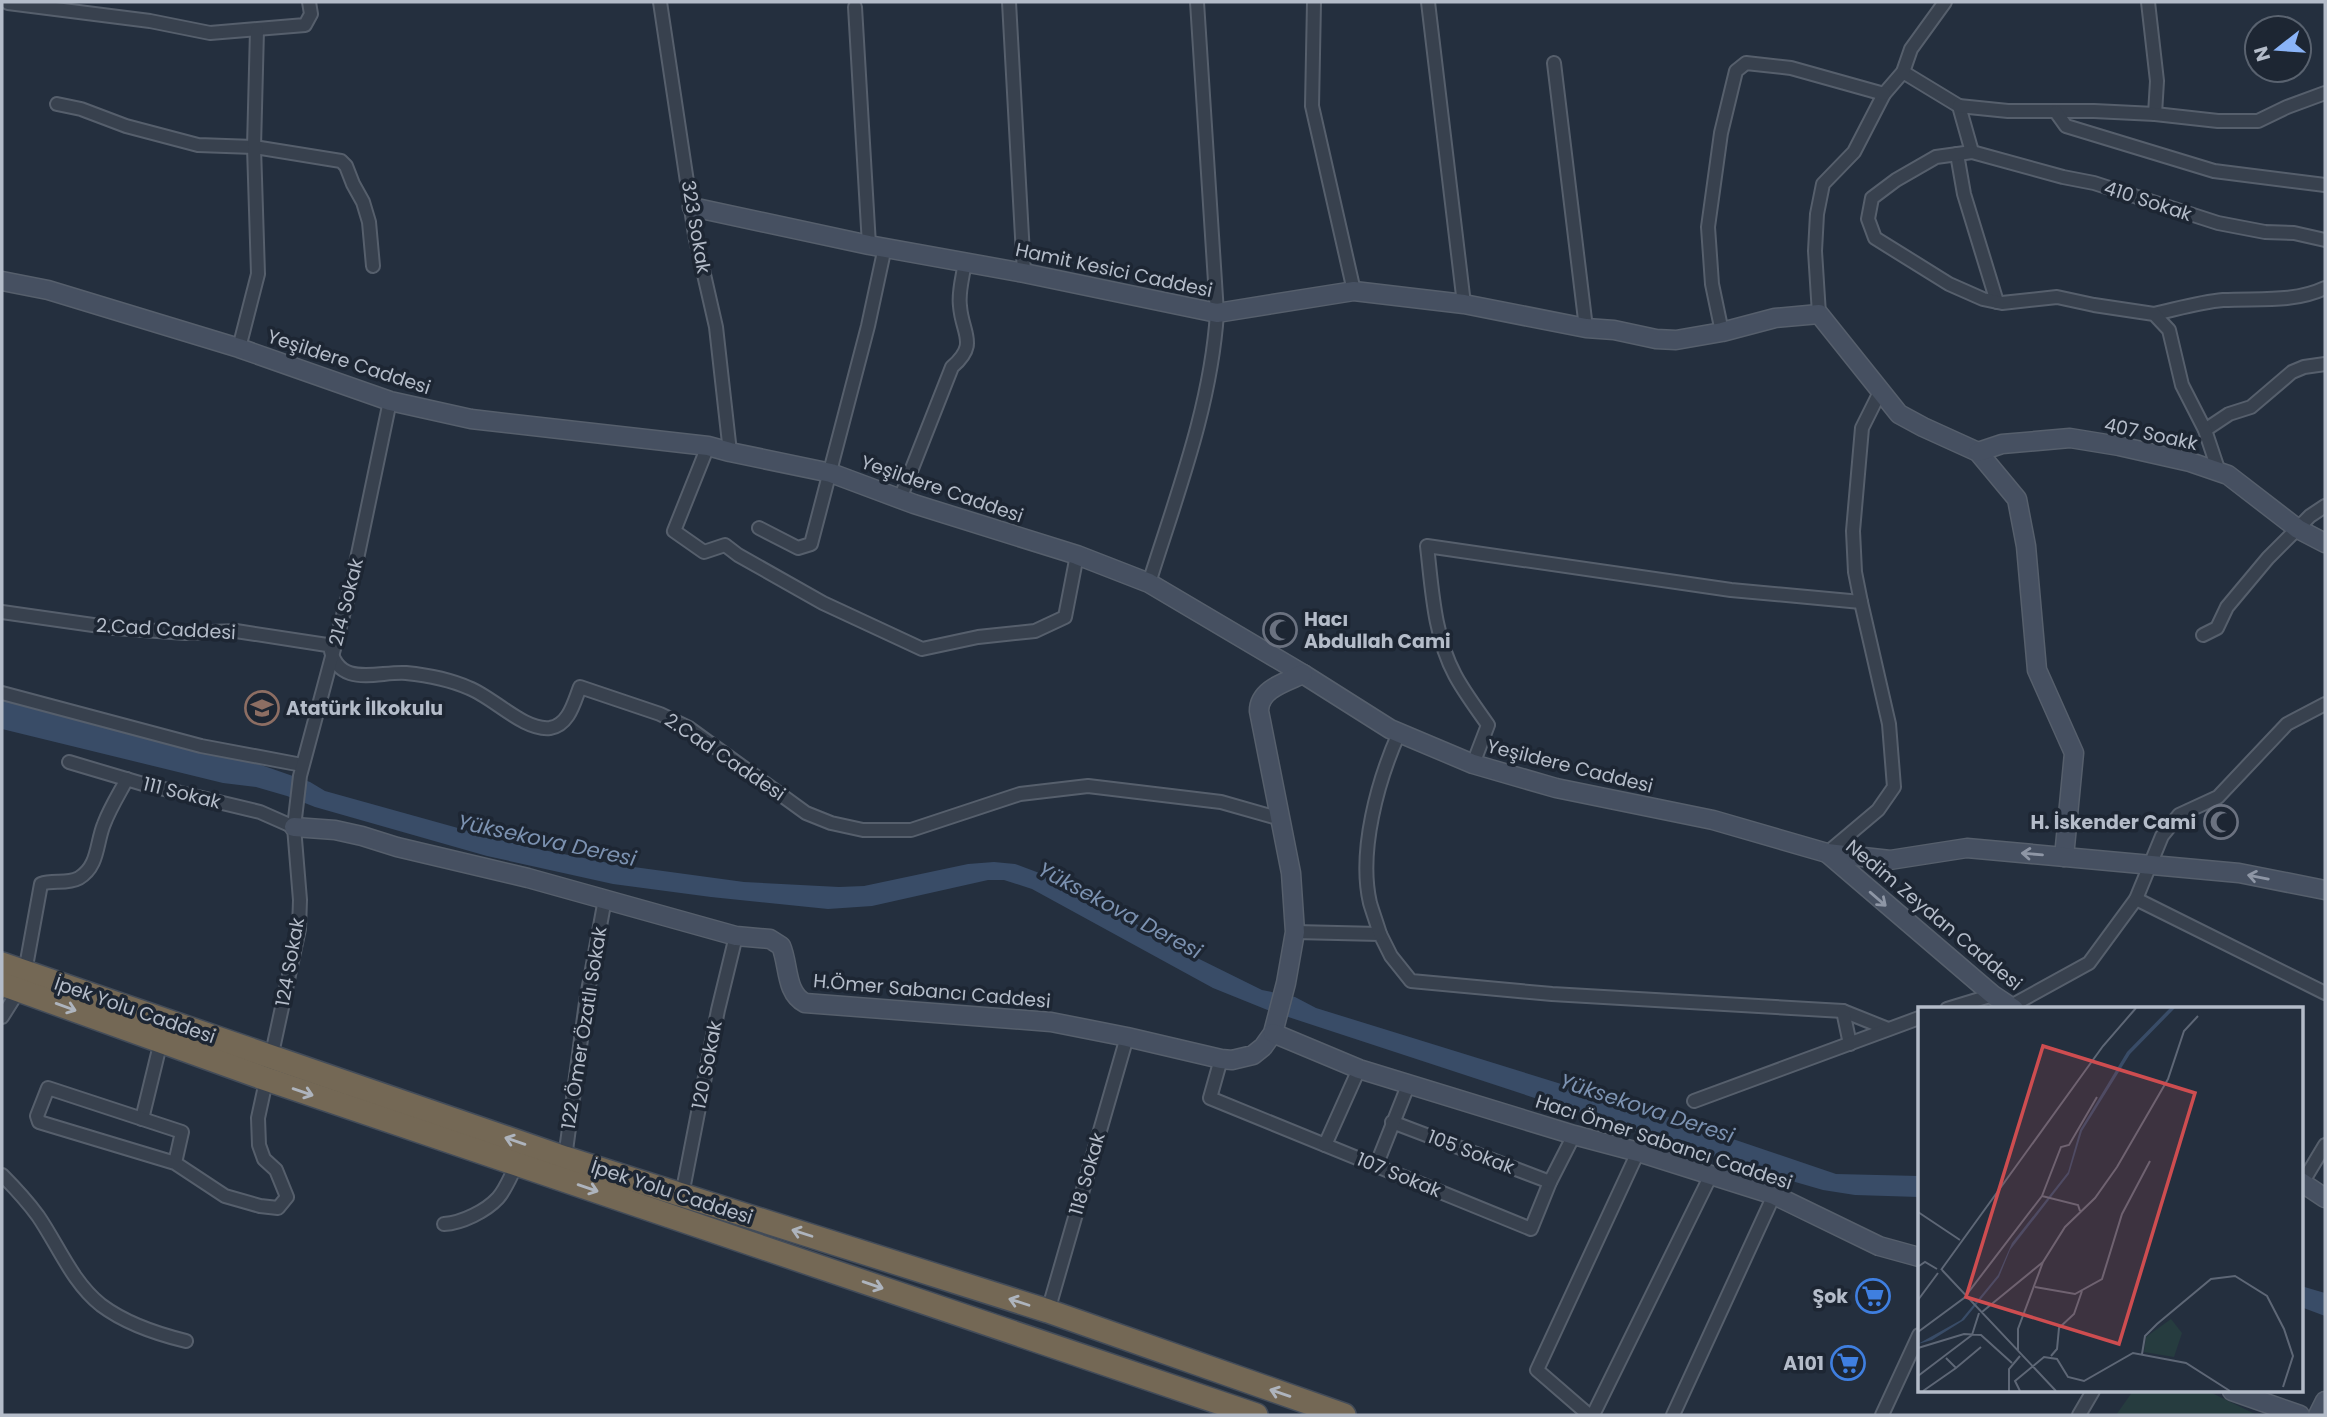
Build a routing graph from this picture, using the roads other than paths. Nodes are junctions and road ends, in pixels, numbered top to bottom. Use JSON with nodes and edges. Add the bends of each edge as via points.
{"nodes":[{"id":1,"x":309,"y":2,"type":"edge"},
{"id":2,"x":660,"y":2,"type":"edge"},
{"id":3,"x":1009,"y":2,"type":"edge"},
{"id":4,"x":1197,"y":2,"type":"edge"},
{"id":5,"x":1314,"y":2,"type":"edge"},
{"id":6,"x":1428,"y":2,"type":"edge"},
{"id":7,"x":1945,"y":2,"type":"edge"},
{"id":8,"x":2148,"y":2,"type":"edge"},
{"id":9,"x":8,"y":3,"type":"edge"},
{"id":10,"x":855,"y":6,"type":"dead end"},
{"id":11,"x":257,"y":30,"type":"junction"},
{"id":12,"x":1554,"y":63,"type":"dead end"},
{"id":13,"x":1903,"y":72,"type":"junction"},
{"id":14,"x":2325,"y":93,"type":"edge"},
{"id":15,"x":1884,"y":94,"type":"junction"},
{"id":16,"x":57,"y":104,"type":"dead end"},
{"id":17,"x":1958,"y":106,"type":"junction"},
{"id":18,"x":2056,"y":112,"type":"junction"},
{"id":19,"x":2155,"y":114,"type":"junction"},
{"id":20,"x":254,"y":147,"type":"junction"},
{"id":21,"x":1972,"y":152,"type":"junction"},
{"id":22,"x":1957,"y":154,"type":"junction"},
{"id":23,"x":2325,"y":185,"type":"edge"},
{"id":24,"x":692,"y":207,"type":"junction"},
{"id":25,"x":2325,"y":240,"type":"edge"},
{"id":26,"x":877,"y":246,"type":"junction"},
{"id":27,"x":965,"y":262,"type":"junction"},
{"id":28,"x":373,"y":266,"type":"dead end"},
{"id":29,"x":1024,"y":273,"type":"junction"},
{"id":30,"x":2,"y":281,"type":"edge"},
{"id":31,"x":2325,"y":288,"type":"edge"},
{"id":32,"x":1354,"y":292,"type":"junction"},
{"id":33,"x":1997,"y":302,"type":"junction"},
{"id":34,"x":1464,"y":304,"type":"junction"},
{"id":35,"x":1217,"y":313,"type":"junction"},
{"id":36,"x":1819,"y":314,"type":"junction"},
{"id":37,"x":2154,"y":314,"type":"junction"},
{"id":38,"x":1586,"y":327,"type":"junction"},
{"id":39,"x":1722,"y":332,"type":"junction"},
{"id":40,"x":239,"y":348,"type":"junction"},
{"id":41,"x":2325,"y":364,"type":"edge"},
{"id":42,"x":1880,"y":392,"type":"junction"},
{"id":43,"x":390,"y":401,"type":"junction"},
{"id":44,"x":2205,"y":430,"type":"junction"},
{"id":45,"x":708,"y":446,"type":"junction"},
{"id":46,"x":730,"y":452,"type":"junction"},
{"id":47,"x":1978,"y":452,"type":"junction"},
{"id":48,"x":2220,"y":472,"type":"junction"},
{"id":49,"x":831,"y":473,"type":"junction"},
{"id":50,"x":900,"y":499,"type":"junction"},
{"id":51,"x":2325,"y":506,"type":"edge"},
{"id":52,"x":759,"y":528,"type":"dead end"},
{"id":53,"x":2298,"y":529,"type":"junction"},
{"id":54,"x":2325,"y":543,"type":"edge"},
{"id":55,"x":1077,"y":555,"type":"junction"},
{"id":56,"x":1149,"y":583,"type":"junction"},
{"id":57,"x":1861,"y":602,"type":"junction"},
{"id":58,"x":2,"y":612,"type":"edge"},
{"id":59,"x":2203,"y":635,"type":"dead end"},
{"id":60,"x":332,"y":658,"type":"junction"},
{"id":61,"x":1303,"y":674,"type":"junction"},
{"id":62,"x":2,"y":692,"type":"edge"},
{"id":63,"x":2325,"y":704,"type":"edge"},
{"id":64,"x":1399,"y":733,"type":"junction"},
{"id":65,"x":69,"y":762,"type":"dead end"},
{"id":66,"x":1473,"y":764,"type":"junction"},
{"id":67,"x":301,"y":771,"type":"junction"},
{"id":68,"x":127,"y":779,"type":"junction"},
{"id":69,"x":296,"y":803,"type":"joint"},
{"id":70,"x":1281,"y":818,"type":"junction"},
{"id":71,"x":294,"y":827,"type":"junction"},
{"id":72,"x":1827,"y":853,"type":"junction"},
{"id":73,"x":2064,"y":857,"type":"junction"},
{"id":74,"x":2152,"y":866,"type":"junction"},
{"id":75,"x":2325,"y":890,"type":"edge"},
{"id":76,"x":605,"y":899,"type":"junction"},
{"id":77,"x":2136,"y":899,"type":"junction"},
{"id":78,"x":1295,"y":932,"type":"junction"},
{"id":79,"x":1380,"y":934,"type":"junction"},
{"id":80,"x":736,"y":936,"type":"junction"},
{"id":81,"x":2,"y":964,"type":"edge"},
{"id":82,"x":15,"y":982,"type":"edge"},
{"id":83,"x":2325,"y":993,"type":"edge"},
{"id":84,"x":1993,"y":995,"type":"junction"},
{"id":85,"x":1954,"y":1007,"type":"edge"},
{"id":86,"x":2011,"y":1007,"type":"edge"},
{"id":87,"x":2014,"y":1007,"type":"edge"},
{"id":88,"x":1843,"y":1011,"type":"junction"},
{"id":89,"x":2,"y":1017,"type":"edge"},
{"id":90,"x":1918,"y":1018,"type":"edge"},
{"id":91,"x":1274,"y":1027,"type":"junction"},
{"id":92,"x":1888,"y":1030,"type":"junction"},
{"id":93,"x":1127,"y":1037,"type":"junction"},
{"id":94,"x":161,"y":1041,"type":"junction"},
{"id":95,"x":1850,"y":1044,"type":"junction"},
{"id":96,"x":1221,"y":1059,"type":"junction"},
{"id":97,"x":269,"y":1068,"type":"junction"},
{"id":98,"x":1359,"y":1069,"type":"junction"},
{"id":99,"x":1409,"y":1083,"type":"junction"},
{"id":100,"x":1694,"y":1101,"type":"dead end"},
{"id":101,"x":142,"y":1119,"type":"junction"},
{"id":102,"x":1392,"y":1122,"type":"junction"},
{"id":103,"x":1574,"y":1135,"type":"junction"},
{"id":104,"x":1325,"y":1145,"type":"junction"},
{"id":105,"x":2325,"y":1145,"type":"edge"},
{"id":106,"x":1638,"y":1152,"type":"junction"},
{"id":107,"x":565,"y":1158,"type":"junction"},
{"id":108,"x":175,"y":1163,"type":"junction"},
{"id":109,"x":517,"y":1164,"type":"junction"},
{"id":110,"x":1376,"y":1166,"type":"junction"},
{"id":111,"x":2,"y":1175,"type":"edge"},
{"id":112,"x":1711,"y":1175,"type":"junction"},
{"id":113,"x":2302,"y":1181,"type":"edge"},
{"id":114,"x":1550,"y":1182,"type":"junction"},
{"id":115,"x":2302,"y":1184,"type":"edge"},
{"id":116,"x":682,"y":1195,"type":"junction"},
{"id":117,"x":1774,"y":1195,"type":"junction"},
{"id":118,"x":2325,"y":1198,"type":"edge"},
{"id":119,"x":444,"y":1224,"type":"dead end"},
{"id":120,"x":1918,"y":1257,"type":"edge"},
{"id":121,"x":1048,"y":1311,"type":"junction"},
{"id":122,"x":1918,"y":1337,"type":"edge"},
{"id":123,"x":186,"y":1341,"type":"dead end"},
{"id":124,"x":2092,"y":1392,"type":"edge"},
{"id":125,"x":2235,"y":1392,"type":"edge"},
{"id":126,"x":2325,"y":1401,"type":"edge"},
{"id":127,"x":1256,"y":1415,"type":"edge"},
{"id":128,"x":1344,"y":1415,"type":"edge"},
{"id":129,"x":1591,"y":1415,"type":"edge"},
{"id":130,"x":1673,"y":1415,"type":"edge"},
{"id":131,"x":1882,"y":1415,"type":"edge"},
{"id":132,"x":2079,"y":1415,"type":"edge"},
{"id":133,"x":2300,"y":1415,"type":"edge"},
{"id":134,"x":2318,"y":1415,"type":"edge"}],
"edges":[{"from":1,"to":11,"type":"street","via":[[312,14],[305,25]]},
{"from":2,"to":24,"type":"street","name":"323 Sokak"},
{"from":3,"to":29,"type":"street"},
{"from":4,"to":35,"type":"street"},
{"from":5,"to":32,"type":"street","via":[[1312,106]]},
{"from":6,"to":34,"type":"street"},
{"from":7,"to":13,"type":"street","via":[[1911,49]]},
{"from":8,"to":19,"type":"street","via":[[2157,81]]},
{"from":9,"to":11,"type":"street","via":[[210,33]]},
{"from":10,"to":26,"type":"street"},
{"from":11,"to":20,"type":"street"},
{"from":12,"to":38,"type":"street"},
{"from":13,"to":15,"type":"street"},
{"from":13,"to":17,"type":"street"},
{"from":14,"to":19,"type":"street","via":[[2258,121]]},
{"from":15,"to":36,"type":"street","via":[[1853,152],[1823,184],[1815,251]]},
{"from":15,"to":39,"type":"street","via":[[1791,68],[1746,62],[1736,71],[1721,133],[1708,228],[1712,284]]},
{"from":16,"to":20,"type":"street","via":[[198,145]]},
{"from":17,"to":18,"type":"street"},
{"from":17,"to":21,"type":"street"},
{"from":18,"to":19,"type":"street"},
{"from":18,"to":23,"type":"street","via":[[2066,126],[2214,171]]},
{"from":20,"to":28,"type":"street","via":[[346,166],[369,222]]},
{"from":20,"to":40,"type":"street","via":[[258,274]]},
{"from":21,"to":22,"type":"street"},
{"from":21,"to":25,"type":"street","name":"410 Sokak","via":[[2094,183],[2218,223]]},
{"from":22,"to":33,"type":"street","via":[[1964,194]]},
{"from":22,"to":33,"type":"street","via":[[1936,157],[1896,180],[1872,198],[1868,219],[1875,238],[1949,284]]},
{"from":24,"to":26,"type":"street","name":"Hamit Kesici Caddesi"},
{"from":24,"to":46,"type":"street","name":"323 Sokak","via":[[716,327]]},
{"from":26,"to":27,"type":"street","name":"Hamit Kesici Caddesi"},
{"from":26,"to":49,"type":"street"},
{"from":27,"to":29,"type":"street","name":"Hamit Kesici Caddesi"},
{"from":27,"to":50,"type":"street","via":[[959,303],[969,337],[967,348],[952,367]]},
{"from":29,"to":35,"type":"street","name":"Hamit Kesici Caddesi"},
{"from":30,"to":40,"type":"street","name":"Yeşildere Caddesi","via":[[48,290]]},
{"from":31,"to":37,"type":"street","via":[[2292,299],[2221,300]]},
{"from":32,"to":34,"type":"street","name":"Hamit Kesici Caddesi"},
{"from":32,"to":35,"type":"street","name":"Hamit Kesici Caddesi"},
{"from":33,"to":37,"type":"street","via":[[2057,297]]},
{"from":34,"to":38,"type":"street","name":"Hamit Kesici Caddesi"},
{"from":35,"to":56,"type":"street","via":[[1215,349],[1198,430]]},
{"from":36,"to":39,"type":"street","name":"Hamit Kesici Caddesi","via":[[1775,318]]},
{"from":36,"to":42,"type":"street"},
{"from":37,"to":44,"type":"street","via":[[2169,330],[2182,385]]},
{"from":38,"to":39,"type":"street","name":"Hamit Kesici Caddesi","via":[[1676,340]]},
{"from":40,"to":43,"type":"street","name":"Yeşildere Caddesi"},
{"from":41,"to":44,"type":"street","via":[[2292,372],[2251,407],[2229,414]]},
{"from":42,"to":47,"type":"street","via":[[1899,414]]},
{"from":42,"to":57,"type":"street","via":[[1862,428],[1853,531]]},
{"from":43,"to":45,"type":"street","name":"Yeşildere Caddesi","via":[[471,419]]},
{"from":43,"to":60,"type":"street","name":"214 Sokak"},
{"from":44,"to":48,"type":"street"},
{"from":45,"to":46,"type":"street","name":"Yeşildere Caddesi"},
{"from":45,"to":55,"type":"street","via":[[674,531],[704,552],[725,545],[822,603],[922,649],[1035,631],[1065,617]]},
{"from":46,"to":49,"type":"street","name":"Yeşildere Caddesi"},
{"from":47,"to":48,"type":"street","name":"407 Soakk","via":[[2002,444],[2070,438]]},
{"from":47,"to":73,"type":"street","via":[[2017,499],[2037,670],[2074,753]]},
{"from":48,"to":53,"type":"street","name":"407 Soakk"},
{"from":49,"to":50,"type":"street","name":"Yeşildere Caddesi"},
{"from":49,"to":52,"type":"street","via":[[811,544],[798,548]]},
{"from":50,"to":55,"type":"street","name":"Yeşildere Caddesi"},
{"from":51,"to":53,"type":"street"},
{"from":53,"to":54,"type":"street","name":"407 Soakk"},
{"from":53,"to":59,"type":"street","via":[[2227,607],[2217,628]]},
{"from":55,"to":56,"type":"street","name":"Yeşildere Caddesi"},
{"from":56,"to":61,"type":"street","name":"Yeşildere Caddesi"},
{"from":57,"to":66,"type":"street","via":[[1731,590],[1427,546],[1447,658],[1488,725]]},
{"from":57,"to":72,"type":"street","via":[[1889,724],[1894,787],[1878,810]]},
{"from":58,"to":60,"type":"street","name":"2.Cad Caddesi","via":[[114,628],[236,631],[327,645]]},
{"from":60,"to":67,"type":"street","name":"214 Sokak"},
{"from":60,"to":70,"type":"street","name":"2.Cad Caddesi","via":[[357,676],[405,673],[470,688],[532,726],[552,728],[568,718],[580,687],[605,694],[689,729],[806,813],[863,830],[911,830],[1020,794],[1088,786],[1221,802]]},
{"from":61,"to":64,"type":"street","name":"Yeşildere Caddesi"},
{"from":61,"to":70,"type":"street","via":[[1266,693],[1259,703]]},
{"from":62,"to":67,"type":"street"},
{"from":63,"to":74,"type":"street","via":[[2287,724],[2218,797],[2179,816],[2162,836]]},
{"from":64,"to":66,"type":"street","name":"Yeşildere Caddesi"},
{"from":64,"to":79,"type":"street","via":[[1384,766],[1367,867],[1370,901]]},
{"from":65,"to":68,"type":"street","name":"111 Sokak"},
{"from":66,"to":72,"type":"street","name":"Yeşildere Caddesi","via":[[1556,788],[1713,820]]},
{"from":67,"to":69,"type":"street","name":"214 Sokak"},
{"from":68,"to":71,"type":"street","name":"111 Sokak","via":[[260,812]]},
{"from":68,"to":82,"type":"street","via":[[103,826],[93,865],[70,882],[41,884]]},
{"from":69,"to":71,"type":"street","name":"124 Sokak"},
{"from":70,"to":78,"type":"street"},
{"from":71,"to":76,"type":"street","name":"H.Ömer Sabancı Caddesi","via":[[362,836]]},
{"from":71,"to":97,"type":"street","name":"124 Sokak","via":[[299,929]]},
{"from":73,"to":72,"type":"street","one_way":true,"via":[[1967,848],[1890,860]]},
{"from":72,"to":84,"type":"street","name":"Nedim Zeydan Caddesi","one_way":true},
{"from":73,"to":74,"type":"street"},
{"from":75,"to":74,"type":"street","one_way":true,"via":[[2239,873]]},
{"from":74,"to":77,"type":"street"},
{"from":76,"to":80,"type":"street","name":"H.Ömer Sabancı Caddesi"},
{"from":76,"to":107,"type":"street","name":"122 Ömer Özatlı Sokak"},
{"from":77,"to":83,"type":"street"},
{"from":77,"to":87,"type":"street","via":[[2089,962]]},
{"from":78,"to":79,"type":"street"},
{"from":78,"to":91,"type":"street"},
{"from":79,"to":88,"type":"street","via":[[1411,981]]},
{"from":80,"to":93,"type":"street","name":"H.Ömer Sabancı Caddesi","via":[[770,939],[781,946],[791,988],[805,1003],[1051,1022]]},
{"from":80,"to":116,"type":"street","name":"120 Sokak"},
{"from":81,"to":82,"type":"highway","name":"İpek Yolu Caddesi"},
{"from":82,"to":89,"type":"street"},
{"from":82,"to":94,"type":"highway","name":"İpek Yolu Caddesi","one_way":true},
{"from":82,"to":97,"type":"highway","name":"İpek Yolu Caddesi"},
{"from":84,"to":85,"type":"street"},
{"from":84,"to":86,"type":"street","name":"Nedim Zeydan Caddesi"},
{"from":88,"to":92,"type":"street"},
{"from":88,"to":95,"type":"street"},
{"from":90,"to":92,"type":"street"},
{"from":91,"to":96,"type":"street","name":"H.Ömer Sabancı Caddesi","via":[[1253,1055]]},
{"from":91,"to":98,"type":"street","name":"Hacı Ömer Sabancı Caddesi"},
{"from":92,"to":95,"type":"street"},
{"from":93,"to":96,"type":"street","name":"H.Ömer Sabancı Caddesi"},
{"from":93,"to":121,"type":"street","name":"118 Sokak"},
{"from":94,"to":97,"type":"highway","name":"İpek Yolu Caddesi"},
{"from":94,"to":101,"type":"street"},
{"from":95,"to":100,"type":"street"},
{"from":96,"to":104,"type":"street","name":"107 Sokak","via":[[1210,1098]]},
{"from":107,"to":97,"type":"highway","name":"İpek Yolu Caddesi","one_way":true},
{"from":97,"to":108,"type":"street","name":"124 Sokak","via":[[258,1118],[259,1145],[287,1197],[278,1208],[225,1196]]},
{"from":97,"to":109,"type":"highway","name":"İpek Yolu Caddesi","one_way":true},
{"from":98,"to":99,"type":"street","name":"Hacı Ömer Sabancı Caddesi"},
{"from":98,"to":104,"type":"street"},
{"from":99,"to":102,"type":"street"},
{"from":99,"to":103,"type":"street","name":"Hacı Ömer Sabancı Caddesi"},
{"from":101,"to":108,"type":"street","via":[[182,1132]]},
{"from":101,"to":108,"type":"street","via":[[48,1088],[37,1116],[39,1122]]},
{"from":102,"to":110,"type":"street"},
{"from":102,"to":114,"type":"street","name":"105 Sokak"},
{"from":103,"to":106,"type":"street","name":"Hacı Ömer Sabancı Caddesi"},
{"from":103,"to":114,"type":"street","name":"107 Sokak"},
{"from":104,"to":110,"type":"street","name":"107 Sokak"},
{"from":105,"to":113,"type":"street"},
{"from":106,"to":112,"type":"street","name":"Hacı Ömer Sabancı Caddesi"},
{"from":106,"to":129,"type":"street","via":[[1537,1370]]},
{"from":107,"to":116,"type":"highway","name":"İpek Yolu Caddesi"},
{"from":109,"to":119,"type":"street","via":[[491,1204]]},
{"from":109,"to":127,"type":"highway","name":"İpek Yolu Caddesi","one_way":true},
{"from":110,"to":114,"type":"street","name":"107 Sokak","via":[[1531,1229]]},
{"from":111,"to":123,"type":"street","via":[[31,1207],[74,1274],[99,1303],[128,1321]]},
{"from":112,"to":117,"type":"street","name":"Hacı Ömer Sabancı Caddesi"},
{"from":112,"to":129,"type":"street"},
{"from":115,"to":118,"type":"street"},
{"from":121,"to":116,"type":"highway","name":"İpek Yolu Caddesi","one_way":true},
{"from":117,"to":120,"type":"street","name":"Hacı Ömer Sabancı Caddesi","via":[[1879,1246]]},
{"from":117,"to":130,"type":"street"},
{"from":128,"to":121,"type":"highway","name":"İpek Yolu Caddesi","one_way":true},
{"from":122,"to":131,"type":"street"},
{"from":124,"to":132,"type":"street"},
{"from":125,"to":133,"type":"street"},
{"from":126,"to":134,"type":"street"}]}
